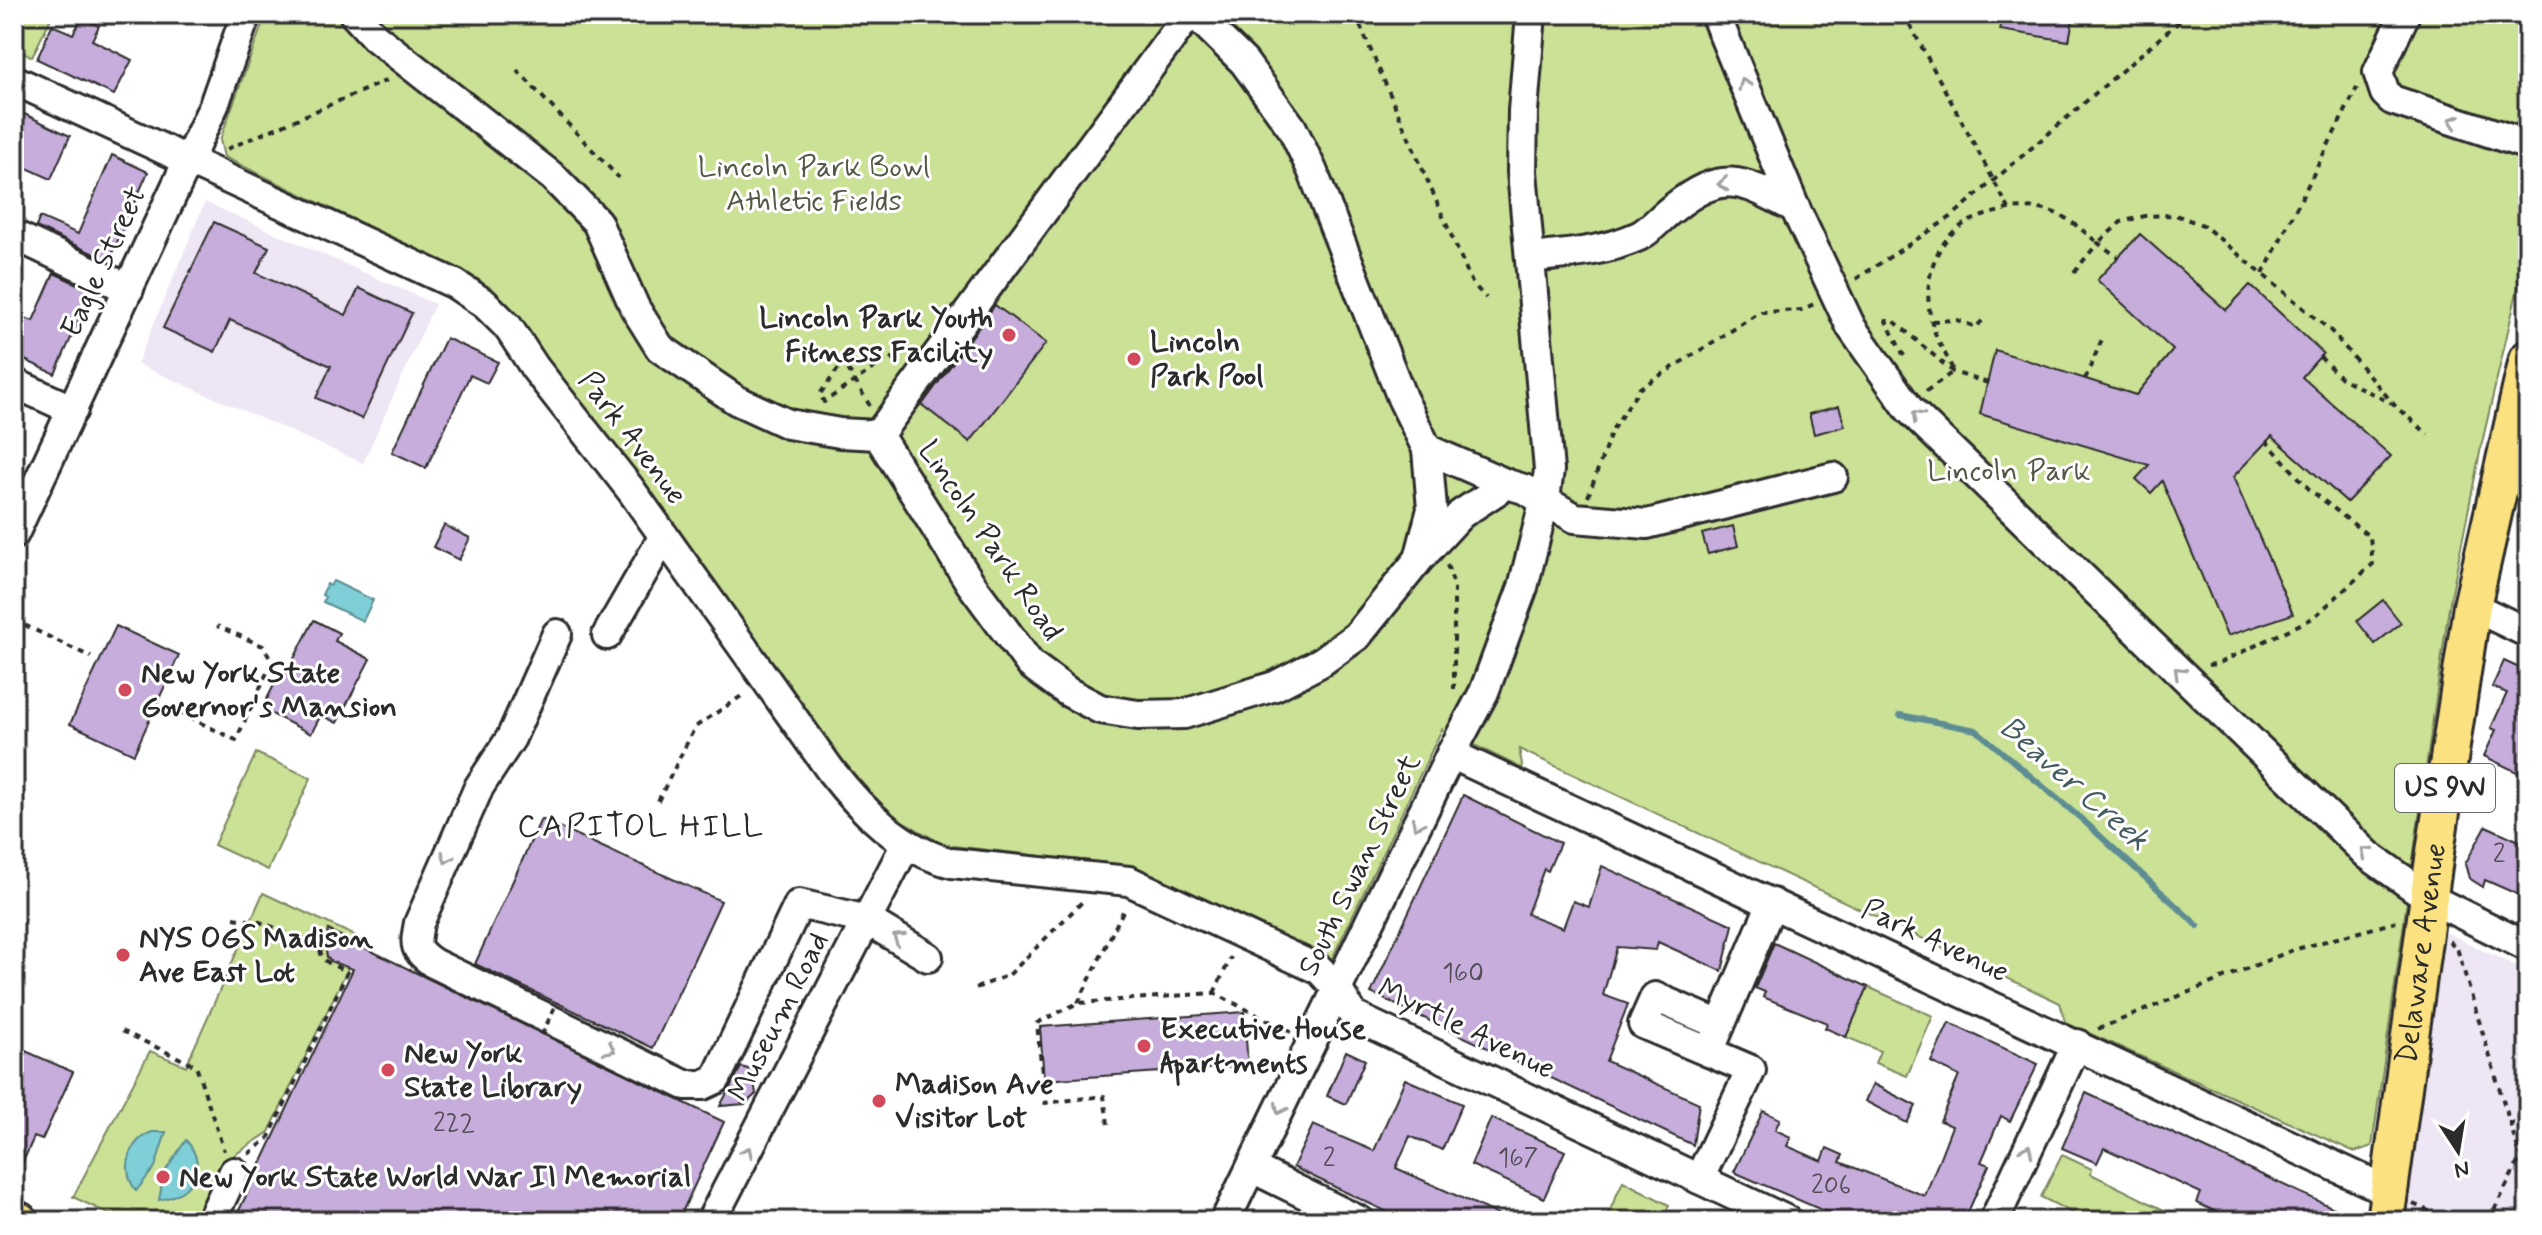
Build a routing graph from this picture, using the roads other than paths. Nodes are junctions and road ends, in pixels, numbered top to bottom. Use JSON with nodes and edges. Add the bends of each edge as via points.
{"nodes":[{"id":1,"x":354,"y":14,"type":"edge"},
{"id":2,"x":1189,"y":14,"type":"edge"},
{"id":3,"x":1195,"y":14,"type":"edge"},
{"id":4,"x":1531,"y":14,"type":"edge"},
{"id":5,"x":1715,"y":14,"type":"edge"},
{"id":6,"x":2405,"y":14,"type":"edge"},
{"id":7,"x":243,"y":15,"type":"edge"},
{"id":8,"x":14,"y":80,"type":"edge"},
{"id":9,"x":2528,"y":145,"type":"edge"},
{"id":10,"x":189,"y":159,"type":"junction"},
{"id":11,"x":1795,"y":208,"type":"junction"},
{"id":12,"x":14,"y":235,"type":"edge"},
{"id":13,"x":1530,"y":258,"type":"junction"},
{"id":14,"x":129,"y":289,"type":"junction"},
{"id":15,"x":2528,"y":359,"type":"edge"},
{"id":16,"x":14,"y":383,"type":"edge"},
{"id":17,"x":73,"y":410,"type":"junction"},
{"id":18,"x":878,"y":435,"type":"junction"},
{"id":19,"x":1427,"y":449,"type":"junction"},
{"id":20,"x":1833,"y":477,"type":"dead end"},
{"id":21,"x":1507,"y":484,"type":"junction"},
{"id":22,"x":1545,"y":499,"type":"junction"},
{"id":23,"x":14,"y":534,"type":"edge"},
{"id":24,"x":664,"y":536,"type":"junction"},
{"id":25,"x":1426,"y":552,"type":"junction"},
{"id":26,"x":2472,"y":606,"type":"junction"},
{"id":27,"x":2528,"y":633,"type":"edge"},
{"id":28,"x":557,"y":634,"type":"dead end"},
{"id":29,"x":607,"y":635,"type":"dead end"},
{"id":30,"x":1451,"y":754,"type":"junction"},
{"id":31,"x":906,"y":844,"type":"junction"},
{"id":32,"x":1129,"y":881,"type":"joint"},
{"id":33,"x":2429,"y":898,"type":"junction"},
{"id":34,"x":1772,"y":903,"type":"junction"},
{"id":35,"x":867,"y":920,"type":"junction"},
{"id":36,"x":2528,"y":947,"type":"edge"},
{"id":37,"x":928,"y":957,"type":"dead end"},
{"id":38,"x":1337,"y":989,"type":"junction"},
{"id":39,"x":1720,"y":1025,"type":"junction"},
{"id":40,"x":2077,"y":1044,"type":"junction"},
{"id":41,"x":1709,"y":1052,"type":"junction"},
{"id":42,"x":237,"y":1166,"type":"road end"},
{"id":43,"x":1252,"y":1168,"type":"junction"},
{"id":44,"x":1699,"y":1179,"type":"junction"},
{"id":45,"x":2395,"y":1206,"type":"edge"},
{"id":46,"x":714,"y":1220,"type":"edge"},
{"id":47,"x":211,"y":1221,"type":"edge"},
{"id":48,"x":1225,"y":1221,"type":"edge"},
{"id":49,"x":1360,"y":1221,"type":"edge"},
{"id":50,"x":1788,"y":1221,"type":"edge"},
{"id":51,"x":1994,"y":1221,"type":"edge"}],
"edges":[{"from":1,"to":18,"type":"street","name":"Lincoln Park Road","via":[[375,37],[553,177],[597,222],[635,308],[660,348],[736,400],[788,424]]},
{"from":2,"to":18,"type":"street","name":"Lincoln Park Road"},
{"from":3,"to":19,"type":"street","name":"Lincoln Park Road","via":[[1244,62],[1292,128]]},
{"from":4,"to":13,"type":"street","name":"South Swan Street","via":[[1522,172]]},
{"from":11,"to":5,"type":"street","one_way":true},
{"from":9,"to":6,"type":"street","one_way":true,"via":[[2392,100],[2385,93],[2378,72]]},
{"from":7,"to":10,"type":"street","name":"Eagle Street","via":[[214,105]]},
{"from":8,"to":10,"type":"street","name":"Park Avenue"},
{"from":10,"to":14,"type":"street","name":"Eagle Street"},
{"from":10,"to":24,"type":"street","name":"Park Avenue","via":[[455,284],[485,304],[508,327]]},
{"from":11,"to":13,"type":"street","one_way":true,"via":[[1751,185],[1723,181],[1701,188],[1643,234],[1624,242],[1590,252]]},
{"from":33,"to":11,"type":"street","one_way":true,"via":[[2368,855],[1909,409],[1851,327]]},
{"from":12,"to":14,"type":"street"},
{"from":13,"to":22,"type":"street","name":"South Swan Street","via":[[1549,470]]},
{"from":14,"to":17,"type":"street","name":"Eagle Street"},
{"from":15,"to":26,"type":"main road","name":"Delaware Avenue","number":"US 9W"},
{"from":16,"to":17,"type":"street"},
{"from":17,"to":23,"type":"street","name":"Eagle Street"},
{"from":18,"to":25,"type":"street","name":"Lincoln Park Road","via":[[971,584],[1030,664],[1100,709],[1184,714],[1275,686],[1357,636]]},
{"from":19,"to":21,"type":"street"},
{"from":19,"to":25,"type":"street","name":"Lincoln Park Road","via":[[1432,509]]},
{"from":20,"to":22,"type":"street","via":[[1647,524],[1575,518]]},
{"from":21,"to":22,"type":"street"},
{"from":21,"to":25,"type":"street","name":"Lincoln Park Road","via":[[1461,514]]},
{"from":22,"to":30,"type":"street","name":"South Swan Street","via":[[1523,587],[1490,677]]},
{"from":24,"to":29,"type":"street"},
{"from":24,"to":31,"type":"street","name":"Park Avenue","via":[[856,804]]},
{"from":26,"to":27,"type":"street"},
{"from":26,"to":33,"type":"main road","name":"Delaware Avenue","number":"US 9W"},
{"from":28,"to":35,"type":"street","one_way":true,"via":[[511,738],[479,787],[419,923],[415,943],[420,954],[685,1085],[703,1085],[716,1079],[725,1064],[799,904]]},
{"from":30,"to":34,"type":"street","name":"Park Avenue"},
{"from":30,"to":38,"type":"street","name":"South Swan Street","one_way":true},
{"from":31,"to":32,"type":"street","name":"Park Avenue","via":[[952,863]]},
{"from":31,"to":35,"type":"street","name":"Museum Road"},
{"from":32,"to":38,"type":"street","name":"Myrtle Avenue","via":[[1320,970]]},
{"from":33,"to":36,"type":"street"},
{"from":33,"to":45,"type":"main road","name":"Delaware Avenue","number":"US 9W"},
{"from":34,"to":39,"type":"street"},
{"from":34,"to":40,"type":"street","name":"Park Avenue"},
{"from":37,"to":35,"type":"street","one_way":true},
{"from":46,"to":35,"type":"street","name":"Museum Road","one_way":true},
{"from":38,"to":43,"type":"street","name":"South Swan Street","one_way":true},
{"from":38,"to":44,"type":"street","name":"Myrtle Avenue","via":[[1354,1016]]},
{"from":39,"to":41,"type":"street"},
{"from":39,"to":41,"type":"street","via":[[1655,997],[1643,1024]]},
{"from":40,"to":45,"type":"street","name":"Park Avenue"},
{"from":51,"to":40,"type":"street","one_way":true},
{"from":41,"to":44,"type":"street","via":[[1751,1070]]},
{"from":42,"to":47,"type":"street"},
{"from":43,"to":48,"type":"street","name":"South Swan Street"},
{"from":43,"to":49,"type":"street"},
{"from":44,"to":50,"type":"street","name":"Myrtle Avenue"}]}
